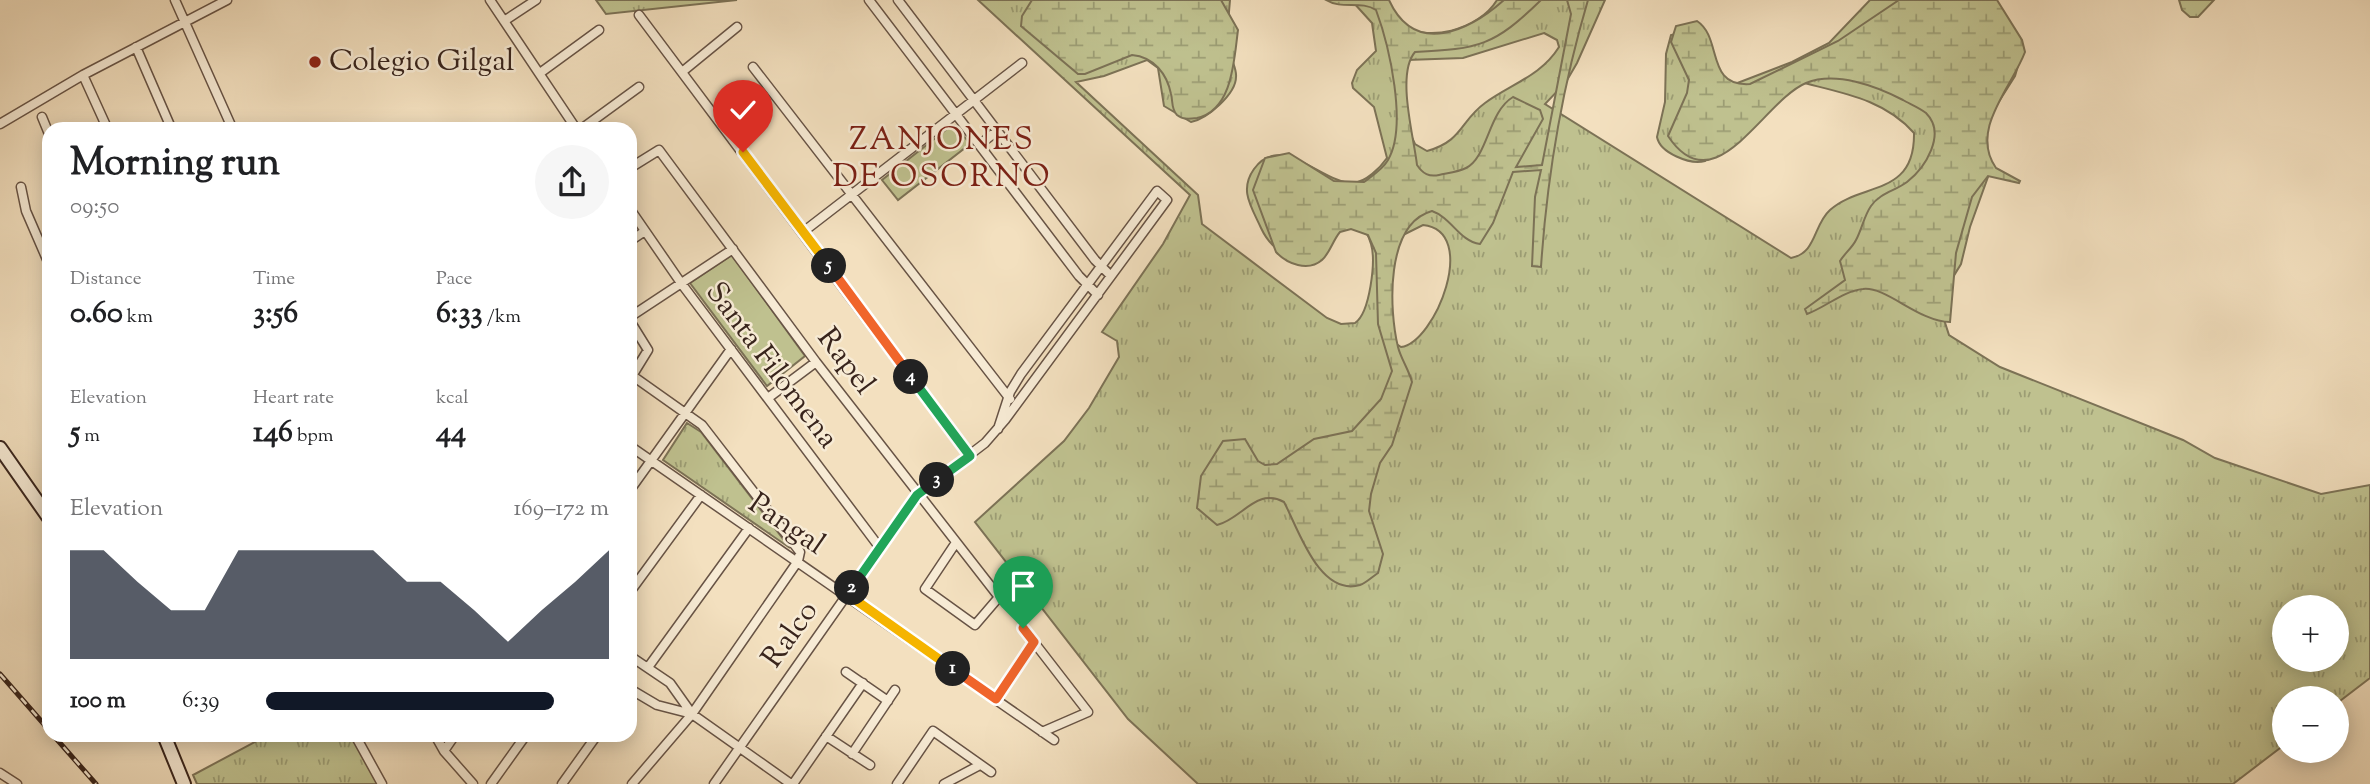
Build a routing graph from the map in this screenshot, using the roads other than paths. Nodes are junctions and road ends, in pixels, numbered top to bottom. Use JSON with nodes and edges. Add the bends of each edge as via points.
{"nodes":[{"id":1,"x":175,"y":0,"type":"edge"},
{"id":2,"x":227,"y":0,"type":"edge"},
{"id":3,"x":490,"y":0,"type":"edge"},
{"id":4,"x":536,"y":0,"type":"edge"},
{"id":5,"x":869,"y":0,"type":"edge"},
{"id":6,"x":898,"y":0,"type":"edge"},
{"id":7,"x":639,"y":15,"type":"dead end"},
{"id":8,"x":504,"y":20,"type":"junction"},
{"id":9,"x":186,"y":22,"type":"junction"},
{"id":10,"x":737,"y":27,"type":"dead end"},
{"id":11,"x":598,"y":30,"type":"dead end"},
{"id":12,"x":136,"y":47,"type":"junction"},
{"id":13,"x":1023,"y":63,"type":"dead end"},
{"id":14,"x":753,"y":67,"type":"dead end"},
{"id":15,"x":682,"y":72,"type":"junction"},
{"id":16,"x":540,"y":73,"type":"junction"},
{"id":17,"x":83,"y":75,"type":"junction"},
{"id":18,"x":639,"y":87,"type":"dead end"},
{"id":19,"x":974,"y":101,"type":"junction"},
{"id":20,"x":956,"y":115,"type":"junction"},
{"id":21,"x":42,"y":117,"type":"dead end"},
{"id":22,"x":44,"y":122,"type":"edge"},
{"id":23,"x":104,"y":122,"type":"edge"},
{"id":24,"x":169,"y":122,"type":"edge"},
{"id":25,"x":230,"y":122,"type":"edge"},
{"id":26,"x":574,"y":122,"type":"edge"},
{"id":27,"x":590,"y":122,"type":"edge"},
{"id":28,"x":0,"y":124,"type":"edge"},
{"id":29,"x":997,"y":131,"type":"junction"},
{"id":30,"x":979,"y":145,"type":"junction"},
{"id":31,"x":637,"y":164,"type":"edge"},
{"id":32,"x":21,"y":187,"type":"dead end"},
{"id":33,"x":851,"y":196,"type":"junction"},
{"id":34,"x":637,"y":219,"type":"edge"},
{"id":35,"x":645,"y":231,"type":"junction"},
{"id":36,"x":803,"y":232,"type":"junction"},
{"id":37,"x":637,"y":236,"type":"edge"},
{"id":38,"x":42,"y":241,"type":"edge"},
{"id":39,"x":733,"y":249,"type":"junction"},
{"id":40,"x":1101,"y":267,"type":"junction"},
{"id":41,"x":1111,"y":276,"type":"junction"},
{"id":42,"x":681,"y":284,"type":"junction"},
{"id":43,"x":1087,"y":286,"type":"junction"},
{"id":44,"x":1098,"y":295,"type":"junction"},
{"id":45,"x":637,"y":314,"type":"edge"},
{"id":46,"x":637,"y":331,"type":"edge"},
{"id":47,"x":731,"y":349,"type":"junction"},
{"id":48,"x":816,"y":362,"type":"junction"},
{"id":49,"x":637,"y":366,"type":"edge"},
{"id":50,"x":637,"y":379,"type":"edge"},
{"id":51,"x":1008,"y":397,"type":"junction"},
{"id":52,"x":768,"y":398,"type":"junction"},
{"id":53,"x":1016,"y":405,"type":"junction"},
{"id":54,"x":686,"y":413,"type":"junction"},
{"id":55,"x":998,"y":429,"type":"junction"},
{"id":56,"x":0,"y":448,"type":"edge"},
{"id":57,"x":637,"y":451,"type":"edge"},
{"id":58,"x":970,"y":456,"type":"junction"},
{"id":59,"x":651,"y":461,"type":"junction"},
{"id":60,"x":637,"y":481,"type":"edge"},
{"id":61,"x":701,"y":495,"type":"junction"},
{"id":62,"x":917,"y":495,"type":"junction"},
{"id":63,"x":42,"y":506,"type":"edge"},
{"id":64,"x":750,"y":528,"type":"junction"},
{"id":65,"x":955,"y":544,"type":"junction"},
{"id":66,"x":880,"y":548,"type":"junction"},
{"id":67,"x":798,"y":561,"type":"junction"},
{"id":68,"x":637,"y":582,"type":"edge"},
{"id":69,"x":847,"y":594,"type":"junction"},
{"id":70,"x":1023,"y":628,"type":"dead end"},
{"id":71,"x":1034,"y":642,"type":"junction"},
{"id":72,"x":637,"y":660,"type":"edge"},
{"id":73,"x":649,"y":666,"type":"junction"},
{"id":74,"x":846,"y":672,"type":"dead end"},
{"id":75,"x":863,"y":683,"type":"junction"},
{"id":76,"x":895,"y":690,"type":"dead end"},
{"id":77,"x":637,"y":696,"type":"edge"},
{"id":78,"x":996,"y":699,"type":"junction"},
{"id":79,"x":888,"y":701,"type":"junction"},
{"id":80,"x":692,"y":713,"type":"junction"},
{"id":81,"x":1042,"y":732,"type":"junction"},
{"id":82,"x":826,"y":736,"type":"junction"},
{"id":83,"x":1054,"y":740,"type":"dead end"},
{"id":84,"x":167,"y":742,"type":"edge"},
{"id":85,"x":359,"y":742,"type":"edge"},
{"id":86,"x":439,"y":742,"type":"edge"},
{"id":87,"x":450,"y":742,"type":"edge"},
{"id":88,"x":521,"y":742,"type":"edge"},
{"id":89,"x":592,"y":742,"type":"edge"},
{"id":90,"x":740,"y":746,"type":"junction"},
{"id":91,"x":444,"y":751,"type":"junction"},
{"id":92,"x":852,"y":754,"type":"junction"},
{"id":93,"x":870,"y":765,"type":"dead end"},
{"id":94,"x":981,"y":765,"type":"junction"},
{"id":95,"x":991,"y":772,"type":"dead end"},
{"id":96,"x":0,"y":773,"type":"edge"},
{"id":97,"x":17,"y":784,"type":"edge"},
{"id":98,"x":184,"y":784,"type":"edge"},
{"id":99,"x":382,"y":784,"type":"edge"},
{"id":100,"x":473,"y":784,"type":"edge"},
{"id":101,"x":491,"y":784,"type":"edge"},
{"id":102,"x":562,"y":784,"type":"edge"},
{"id":103,"x":632,"y":784,"type":"edge"},
{"id":104,"x":714,"y":784,"type":"edge"},
{"id":105,"x":792,"y":784,"type":"edge"},
{"id":106,"x":897,"y":784,"type":"edge"},
{"id":107,"x":944,"y":784,"type":"edge"}],
"edges":[{"from":1,"to":9,"type":"street"},
{"from":2,"to":9,"type":"street"},
{"from":3,"to":8,"type":"street"},
{"from":4,"to":8,"type":"street"},
{"from":5,"to":20,"type":"street"},
{"from":6,"to":19,"type":"street"},
{"from":7,"to":15,"type":"street"},
{"from":8,"to":16,"type":"street"},
{"from":9,"to":12,"type":"street"},
{"from":9,"to":25,"type":"street"},
{"from":10,"to":15,"type":"street"},
{"from":11,"to":16,"type":"street"},
{"from":12,"to":17,"type":"street"},
{"from":12,"to":24,"type":"street"},
{"from":13,"to":19,"type":"street"},
{"from":14,"to":33,"type":"street"},
{"from":15,"to":36,"type":"street"},
{"from":16,"to":26,"type":"street"},
{"from":17,"to":23,"type":"street"},
{"from":17,"to":28,"type":"street"},
{"from":18,"to":27,"type":"street"},
{"from":19,"to":20,"type":"street"},
{"from":19,"to":29,"type":"street"},
{"from":20,"to":30,"type":"street"},
{"from":20,"to":33,"type":"street"},
{"from":21,"to":22,"type":"street"},
{"from":29,"to":30,"type":"street"},
{"from":29,"to":40,"type":"street"},
{"from":30,"to":43,"type":"street"},
{"from":31,"to":39,"type":"street","name":"Rapel","via":[[659,150]]},
{"from":32,"to":38,"type":"street","via":[[26,211]]},
{"from":33,"to":36,"type":"street"},
{"from":33,"to":51,"type":"street"},
{"from":34,"to":35,"type":"street","name":"Santa Filomena"},
{"from":35,"to":37,"type":"street"},
{"from":35,"to":42,"type":"street","name":"Santa Filomena"},
{"from":36,"to":58,"type":"street"},
{"from":39,"to":42,"type":"street"},
{"from":39,"to":48,"type":"street","name":"Rapel"},
{"from":40,"to":41,"type":"street"},
{"from":40,"to":41,"type":"street","name":"Ralco","via":[[1157,191],[1167,200]]},
{"from":40,"to":43,"type":"street","name":"Ralco"},
{"from":41,"to":44,"type":"street","name":"Ralco"},
{"from":42,"to":45,"type":"street"},
{"from":42,"to":47,"type":"street","name":"Santa Filomena"},
{"from":43,"to":44,"type":"street"},
{"from":43,"to":51,"type":"street","name":"Ralco"},
{"from":44,"to":53,"type":"street","name":"Ralco"},
{"from":46,"to":49,"type":"street","via":[[648,350]]},
{"from":47,"to":52,"type":"street","name":"Santa Filomena"},
{"from":47,"to":54,"type":"street"},
{"from":48,"to":52,"type":"street"},
{"from":48,"to":62,"type":"street","name":"Rapel"},
{"from":50,"to":54,"type":"street"},
{"from":51,"to":53,"type":"street"},
{"from":51,"to":55,"type":"street","name":"Ralco"},
{"from":52,"to":66,"type":"street","name":"Santa Filomena"},
{"from":53,"to":55,"type":"street","name":"Ralco"},
{"from":54,"to":59,"type":"street"},
{"from":54,"to":67,"type":"street","via":[[710,433],[800,552]]},
{"from":55,"to":58,"type":"street","name":"Ralco"},
{"from":56,"to":63,"type":"street"},
{"from":57,"to":59,"type":"street","name":"Pangal"},
{"from":58,"to":62,"type":"street","name":"Ralco"},
{"from":59,"to":60,"type":"street"},
{"from":59,"to":61,"type":"street","name":"Pangal"},
{"from":61,"to":64,"type":"street","name":"Pangal"},
{"from":61,"to":68,"type":"street"},
{"from":62,"to":65,"type":"street","name":"Rapel"},
{"from":62,"to":66,"type":"street","name":"Ralco"},
{"from":64,"to":67,"type":"street","name":"Pangal"},
{"from":64,"to":73,"type":"street"},
{"from":65,"to":65,"type":"street","name":"Rapel","via":[[999,597],[975,625],[925,589]]},
{"from":66,"to":69,"type":"street","name":"Ralco"},
{"from":67,"to":69,"type":"street","name":"Pangal"},
{"from":67,"to":80,"type":"street"},
{"from":69,"to":78,"type":"street","name":"Pangal"},
{"from":69,"to":90,"type":"street","name":"Ralco"},
{"from":70,"to":71,"type":"street"},
{"from":71,"to":78,"type":"street"},
{"from":71,"to":81,"type":"street","via":[[1088,712]]},
{"from":72,"to":73,"type":"street"},
{"from":73,"to":80,"type":"street","via":[[679,692]]},
{"from":74,"to":75,"type":"street"},
{"from":75,"to":79,"type":"street"},
{"from":75,"to":82,"type":"street"},
{"from":76,"to":79,"type":"street"},
{"from":77,"to":80,"type":"street"},
{"from":78,"to":81,"type":"street","name":"Pangal"},
{"from":79,"to":92,"type":"street"},
{"from":80,"to":90,"type":"street"},
{"from":80,"to":103,"type":"street"},
{"from":81,"to":83,"type":"street","name":"Pangal"},
{"from":82,"to":92,"type":"street"},
{"from":82,"to":105,"type":"street"},
{"from":84,"to":98,"type":"street"},
{"from":85,"to":99,"type":"street"},
{"from":86,"to":91,"type":"street"},
{"from":87,"to":91,"type":"street"},
{"from":88,"to":101,"type":"street"},
{"from":89,"to":102,"type":"street"},
{"from":90,"to":104,"type":"street","name":"Ralco"},
{"from":90,"to":105,"type":"street"},
{"from":91,"to":100,"type":"street"},
{"from":92,"to":93,"type":"street"},
{"from":94,"to":95,"type":"street"},
{"from":94,"to":106,"type":"street","via":[[933,731]]},
{"from":94,"to":107,"type":"street"},
{"from":96,"to":97,"type":"street"}]}
